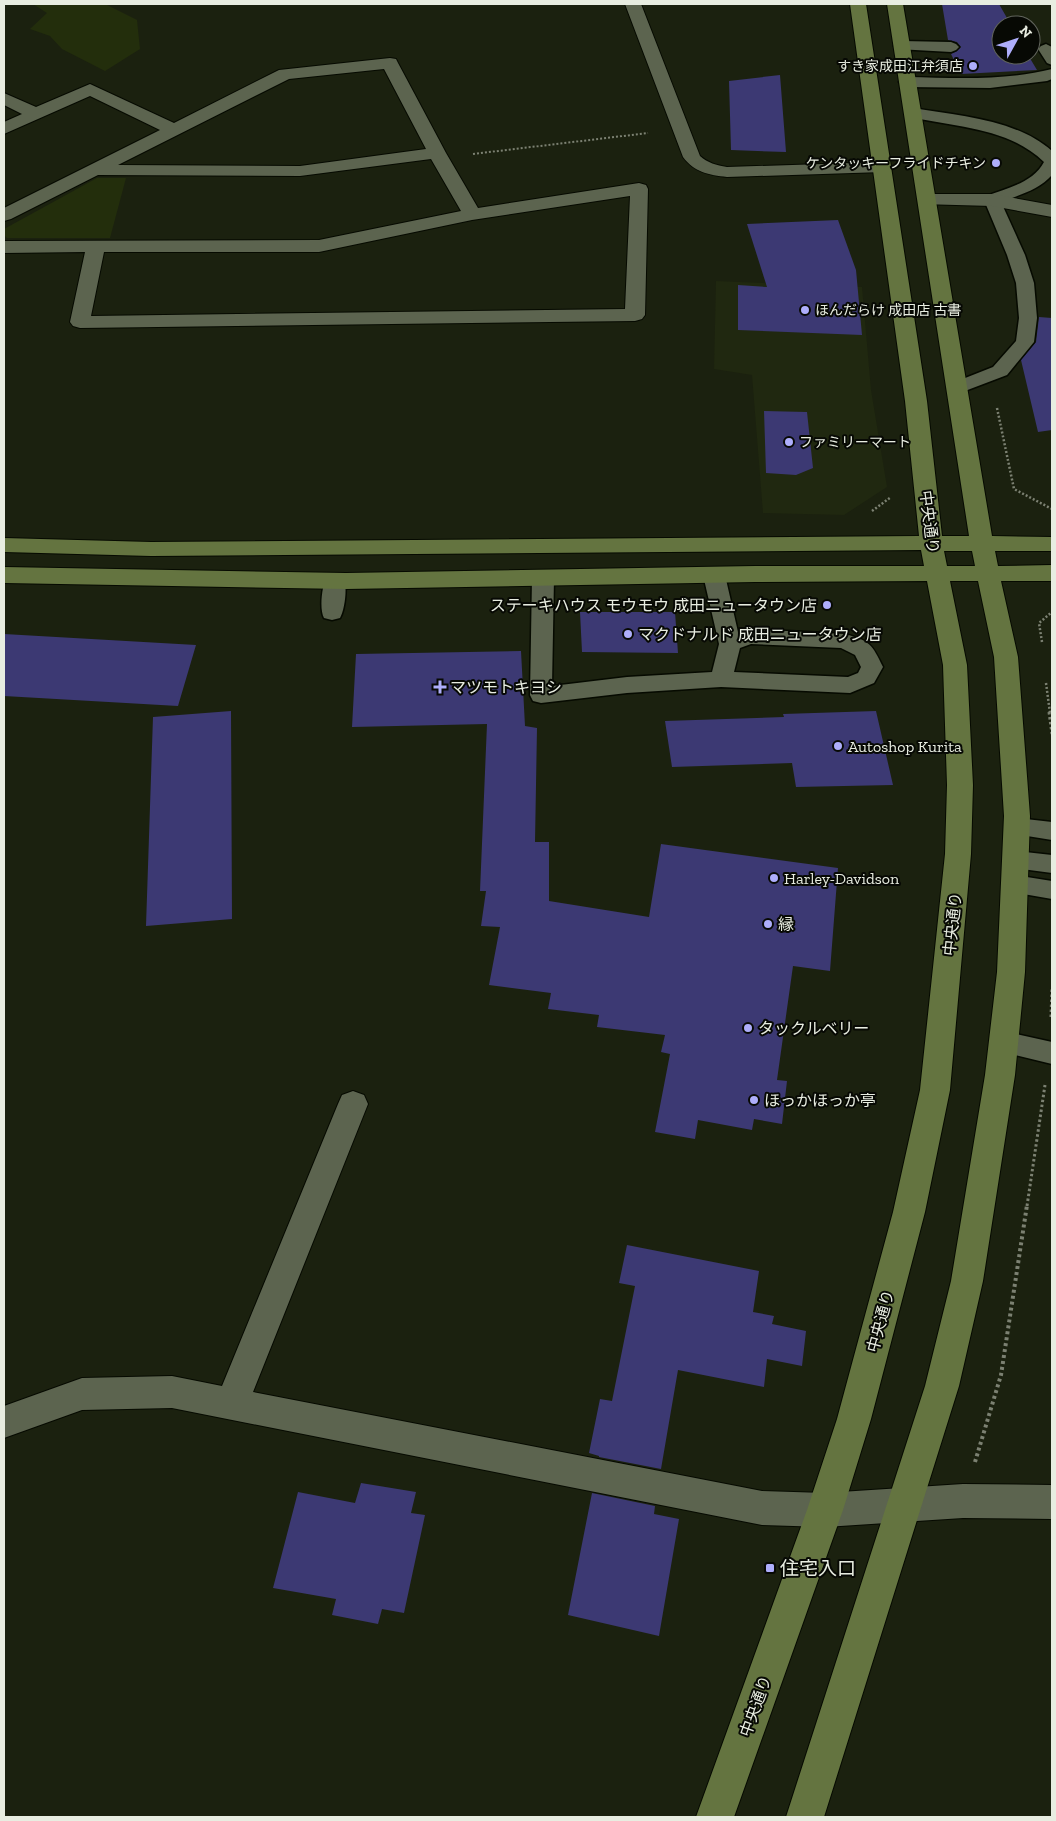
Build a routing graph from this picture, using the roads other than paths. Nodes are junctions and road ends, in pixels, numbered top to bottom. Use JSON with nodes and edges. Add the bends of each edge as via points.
{"nodes":[{"id":1,"x":633,"y":4,"type":"edge"},
{"id":2,"x":858,"y":4,"type":"edge"},
{"id":3,"x":895,"y":4,"type":"edge"},
{"id":4,"x":902,"y":46,"type":"junction"},
{"id":5,"x":951,"y":47,"type":"dead end"},
{"id":6,"x":1052,"y":74,"type":"edge"},
{"id":7,"x":909,"y":88,"type":"junction"},
{"id":8,"x":1043,"y":93,"type":"dead end"},
{"id":9,"x":4,"y":98,"type":"edge"},
{"id":10,"x":912,"y":113,"type":"junction"},
{"id":11,"x":36,"y":114,"type":"junction"},
{"id":12,"x":4,"y":129,"type":"edge"},
{"id":13,"x":174,"y":130,"type":"junction"},
{"id":14,"x":438,"y":156,"type":"junction"},
{"id":15,"x":1052,"y":161,"type":"edge"},
{"id":16,"x":883,"y":167,"type":"junction"},
{"id":17,"x":95,"y":170,"type":"junction"},
{"id":18,"x":927,"y":200,"type":"junction"},
{"id":19,"x":992,"y":200,"type":"junction"},
{"id":20,"x":1052,"y":211,"type":"edge"},
{"id":21,"x":472,"y":214,"type":"junction"},
{"id":22,"x":4,"y":215,"type":"edge"},
{"id":23,"x":4,"y":247,"type":"edge"},
{"id":24,"x":96,"y":248,"type":"junction"},
{"id":25,"x":957,"y":388,"type":"junction"},
{"id":26,"x":931,"y":543,"type":"junction"},
{"id":27,"x":982,"y":544,"type":"junction"},
{"id":28,"x":1052,"y":544,"type":"edge"},
{"id":29,"x":4,"y":546,"type":"edge"},
{"id":30,"x":1052,"y":572,"type":"edge"},
{"id":31,"x":937,"y":574,"type":"junction"},
{"id":32,"x":988,"y":574,"type":"junction"},
{"id":33,"x":4,"y":575,"type":"edge"},
{"id":34,"x":714,"y":575,"type":"junction"},
{"id":35,"x":543,"y":578,"type":"junction"},
{"id":36,"x":335,"y":581,"type":"junction"},
{"id":37,"x":332,"y":613,"type":"dead end"},
{"id":38,"x":730,"y":644,"type":"junction"},
{"id":39,"x":721,"y":679,"type":"junction"},
{"id":40,"x":1016,"y":827,"type":"junction"},
{"id":41,"x":1052,"y":831,"type":"edge"},
{"id":42,"x":1052,"y":864,"type":"edge"},
{"id":43,"x":1015,"y":872,"type":"junction"},
{"id":44,"x":1052,"y":890,"type":"edge"},
{"id":45,"x":1004,"y":1042,"type":"junction"},
{"id":46,"x":1052,"y":1053,"type":"edge"},
{"id":47,"x":352,"y":1104,"type":"dead end"},
{"id":48,"x":232,"y":1403,"type":"junction"},
{"id":49,"x":4,"y":1422,"type":"edge"},
{"id":50,"x":1052,"y":1502,"type":"edge"},
{"id":51,"x":904,"y":1504,"type":"junction"},
{"id":52,"x":825,"y":1510,"type":"junction"},
{"id":53,"x":715,"y":1817,"type":"edge"},
{"id":54,"x":805,"y":1817,"type":"edge"}],
"edges":[{"from":1,"to":16,"type":"street","via":[[696,163],[726,172]]},
{"from":2,"to":16,"type":"street","name":"中央通り"},
{"from":3,"to":4,"type":"street"},
{"from":4,"to":5,"type":"lane"},
{"from":4,"to":7,"type":"street"},
{"from":6,"to":7,"type":"lane","via":[[1042,78]]},
{"from":7,"to":8,"type":"lane"},
{"from":7,"to":10,"type":"street"},
{"from":9,"to":11,"type":"street"},
{"from":10,"to":15,"type":"lane","via":[[976,121],[1035,145]]},
{"from":10,"to":18,"type":"street"},
{"from":11,"to":12,"type":"street"},
{"from":11,"to":13,"type":"street","via":[[90,89]]},
{"from":13,"to":14,"type":"street","via":[[285,74],[390,63]]},
{"from":13,"to":17,"type":"street"},
{"from":14,"to":17,"type":"street","via":[[300,171]]},
{"from":14,"to":21,"type":"street"},
{"from":15,"to":19,"type":"lane","via":[[1049,172],[1038,180]]},
{"from":16,"to":26,"type":"street","name":"中央通り","via":[[916,401]]},
{"from":17,"to":22,"type":"street"},
{"from":18,"to":19,"type":"street"},
{"from":18,"to":25,"type":"street"},
{"from":19,"to":20,"type":"street"},
{"from":19,"to":25,"type":"lane","via":[[1025,283],[1028,318],[1025,342],[1000,371]]},
{"from":21,"to":24,"type":"street","via":[[319,246]]},
{"from":21,"to":24,"type":"street","via":[[639,189],[635,315],[80,322]]},
{"from":23,"to":24,"type":"street"},
{"from":25,"to":27,"type":"street"},
{"from":26,"to":27,"type":"street"},
{"from":26,"to":29,"type":"street","via":[[161,549]]},
{"from":26,"to":31,"type":"street","name":"中央通り"},
{"from":27,"to":28,"type":"street"},
{"from":27,"to":32,"type":"street"},
{"from":30,"to":32,"type":"street"},
{"from":31,"to":32,"type":"street"},
{"from":31,"to":34,"type":"street"},
{"from":31,"to":52,"type":"street","name":"中央通り","via":[[955,665],[960,805],[935,1090],[909,1212],[858,1405]]},
{"from":32,"to":40,"type":"street","via":[[1006,657],[1014,745]]},
{"from":33,"to":36,"type":"street"},
{"from":34,"to":35,"type":"street"},
{"from":34,"to":38,"type":"lane"},
{"from":35,"to":36,"type":"street"},
{"from":35,"to":39,"type":"lane","via":[[542,695]]},
{"from":36,"to":37,"type":"lane"},
{"from":38,"to":39,"type":"lane"},
{"from":38,"to":39,"type":"lane","via":[[749,636],[845,641],[864,650],[872,666],[866,678],[850,685]]},
{"from":40,"to":41,"type":"lane"},
{"from":40,"to":43,"type":"street"},
{"from":42,"to":43,"type":"lane"},
{"from":43,"to":44,"type":"lane"},
{"from":43,"to":45,"type":"street"},
{"from":45,"to":46,"type":"lane"},
{"from":45,"to":51,"type":"street","via":[[967,1282],[942,1386]]},
{"from":47,"to":48,"type":"street"},
{"from":48,"to":49,"type":"street","via":[[172,1392],[82,1394]]},
{"from":48,"to":52,"type":"street","via":[[762,1508]]},
{"from":50,"to":51,"type":"street"},
{"from":51,"to":52,"type":"street"},
{"from":51,"to":54,"type":"street"},
{"from":52,"to":53,"type":"street","name":"中央通り"}]}
